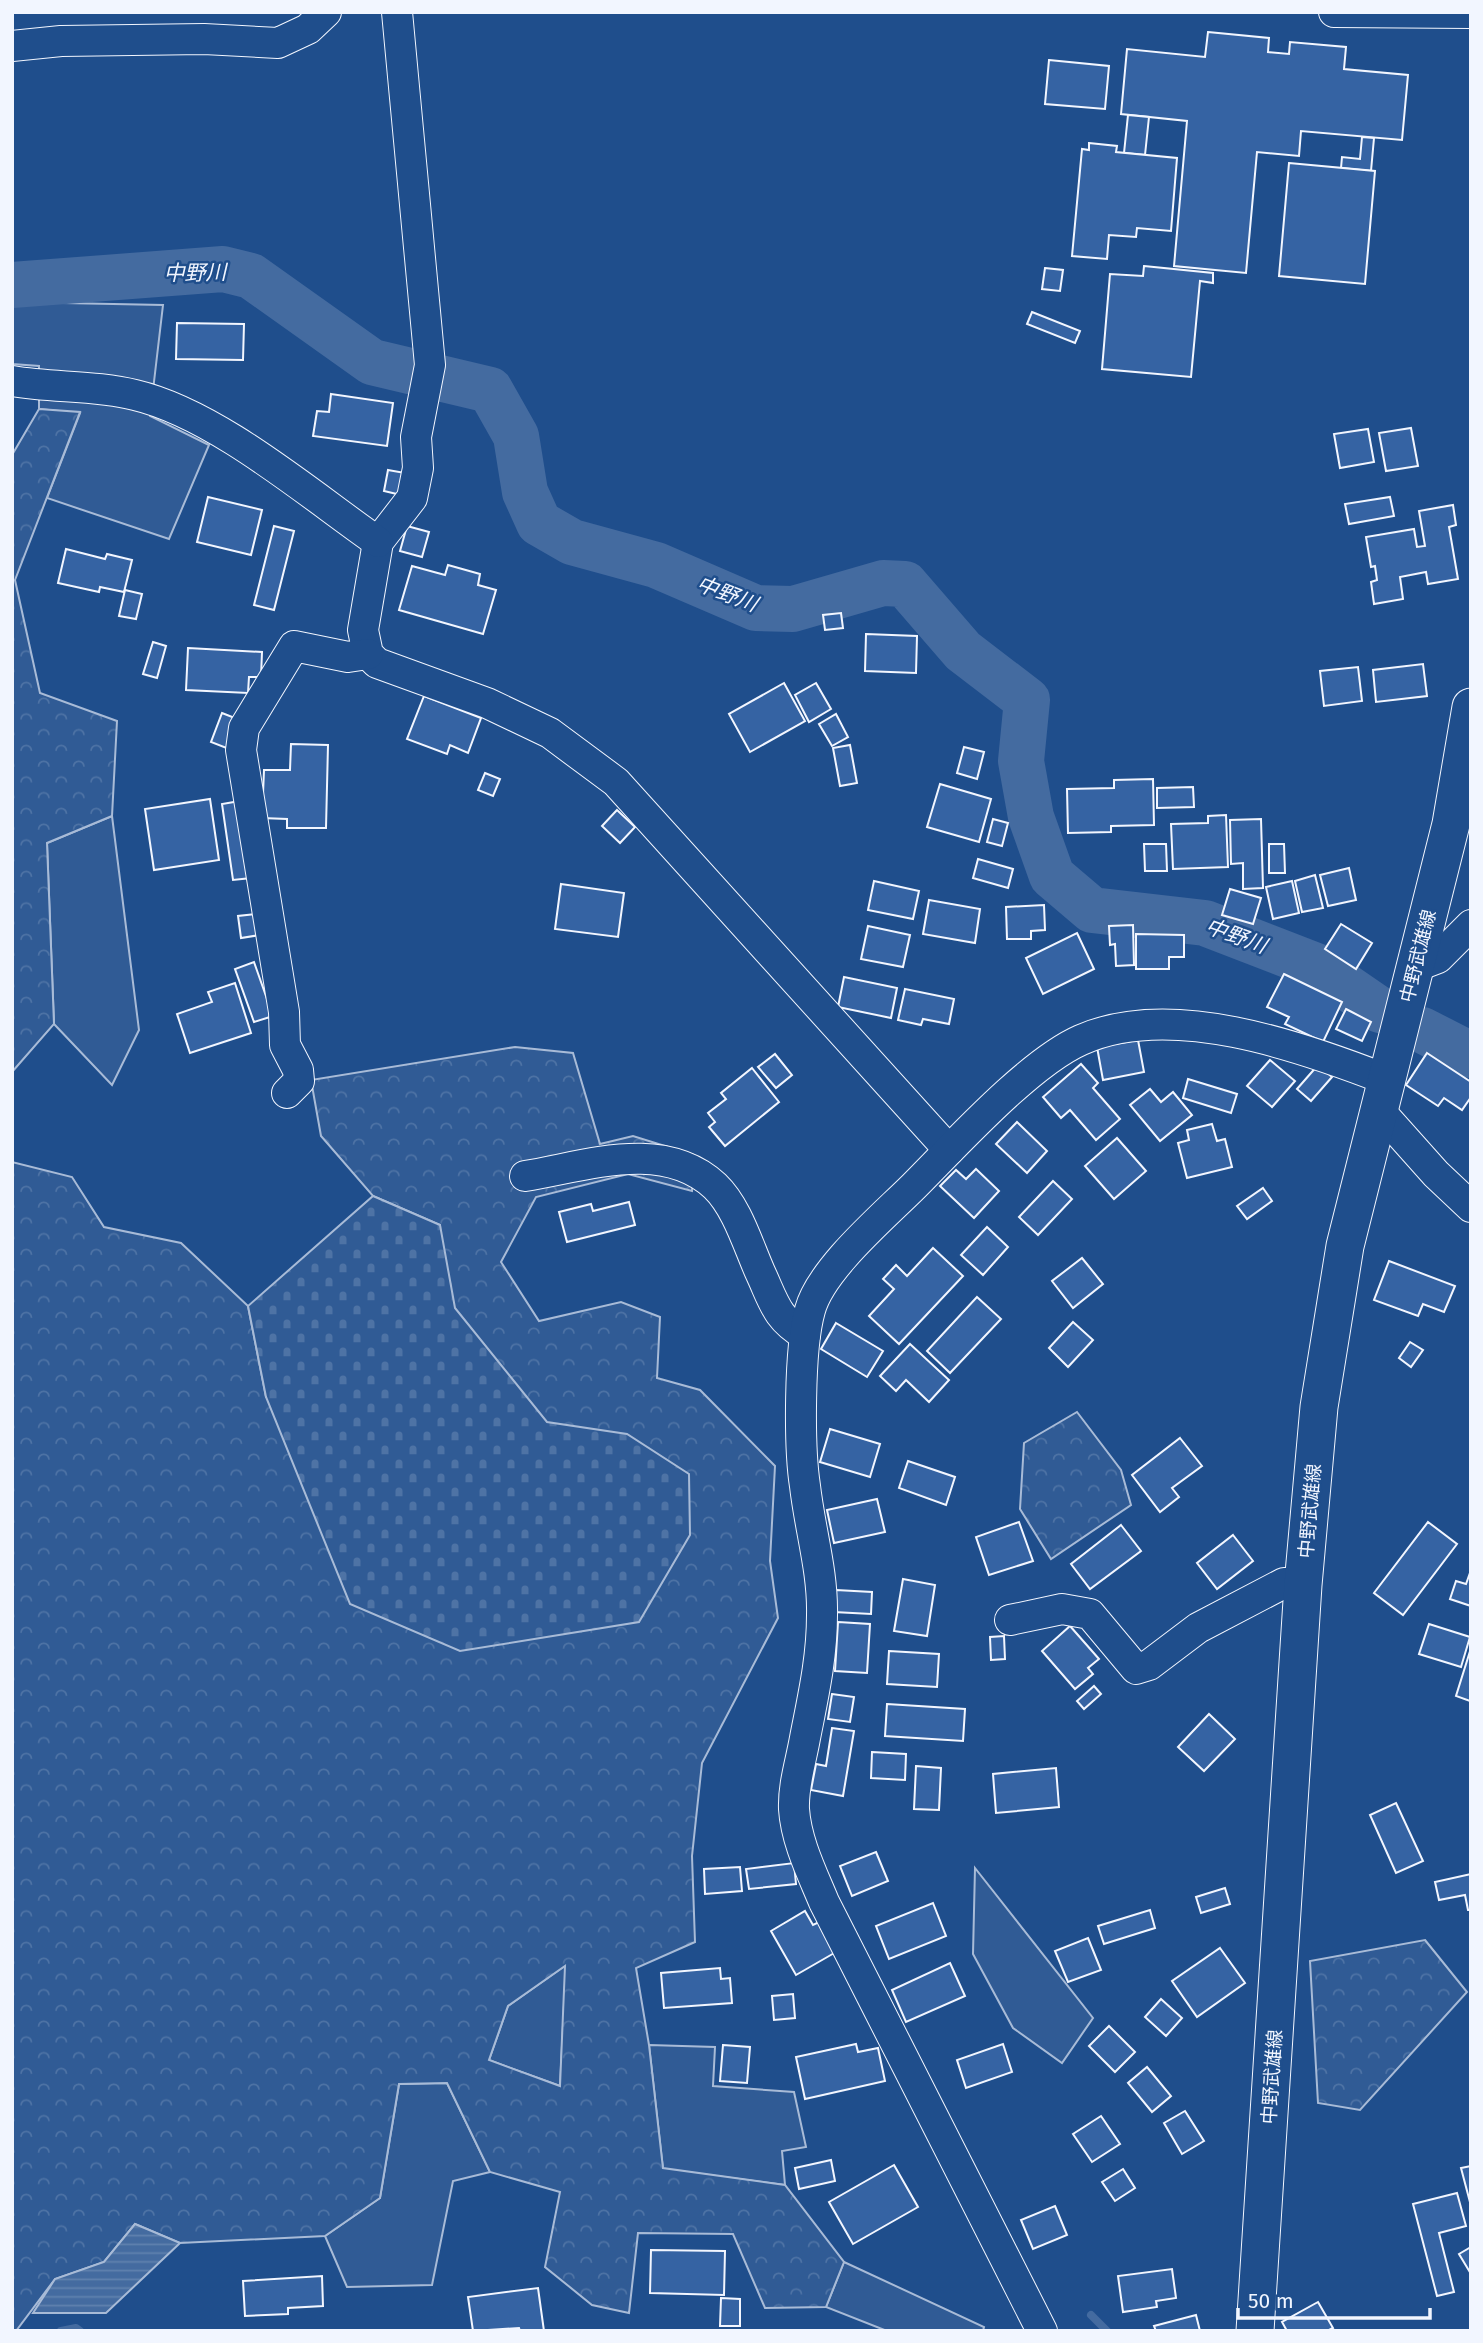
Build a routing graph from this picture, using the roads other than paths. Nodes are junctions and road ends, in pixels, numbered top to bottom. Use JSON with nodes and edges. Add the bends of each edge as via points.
{"nodes":[{"id":1,"x":326,"y":12,"type":"edge"},
{"id":2,"x":397,"y":12,"type":"edge"},
{"id":3,"x":1334,"y":12,"type":"edge"},
{"id":4,"x":1471,"y":13,"type":"edge"},
{"id":5,"x":12,"y":46,"type":"edge"},
{"id":6,"x":12,"y":381,"type":"edge"},
{"id":7,"x":378,"y":542,"type":"junction"},
{"id":8,"x":368,"y":654,"type":"junction"},
{"id":9,"x":1471,"y":707,"type":"edge"},
{"id":10,"x":1471,"y":925,"type":"edge"},
{"id":11,"x":1417,"y":966,"type":"junction"},
{"id":12,"x":287,"y":1093,"type":"dead end"},
{"id":13,"x":1382,"y":1094,"type":"junction"},
{"id":14,"x":949,"y":1150,"type":"junction"},
{"id":15,"x":525,"y":1175,"type":"dead end"},
{"id":16,"x":1471,"y":1207,"type":"edge"},
{"id":17,"x":805,"y":1335,"type":"junction"},
{"id":18,"x":1303,"y":1585,"type":"junction"},
{"id":19,"x":1010,"y":1620,"type":"dead end"},
{"id":20,"x":1042,"y":2331,"type":"edge"},
{"id":21,"x":1255,"y":2331,"type":"edge"}],
"edges":[{"from":1,"to":5,"type":"street","via":[[309,29],[278,43],[100,40]]},
{"from":2,"to":7,"type":"street","via":[[428,377],[416,438],[418,468],[412,498]]},
{"from":3,"to":4,"type":"street"},
{"from":6,"to":7,"type":"street","via":[[133,394],[171,406],[223,433]]},
{"from":7,"to":8,"type":"street","via":[[363,630]]},
{"from":8,"to":12,"type":"street","via":[[348,657],[294,646],[244,728],[241,750],[284,1012],[285,1045],[298,1070],[299,1081]]},
{"from":8,"to":14,"type":"street","via":[[377,663],[487,703],[550,733],[616,782]]},
{"from":9,"to":11,"type":"main road","name":"中野武雄線","via":[[1451,824]]},
{"from":10,"to":11,"type":"street","via":[[1438,958]]},
{"from":11,"to":13,"type":"main road","name":"中野武雄線"},
{"from":13,"to":14,"type":"street","via":[[1307,1049],[1185,1025],[1121,1028],[1081,1040],[1038,1067]]},
{"from":13,"to":16,"type":"street","via":[[1436,1174]]},
{"from":13,"to":18,"type":"main road","name":"中野武雄線","via":[[1345,1246],[1324,1380]]},
{"from":14,"to":17,"type":"street","via":[[837,1266],[810,1308]]},
{"from":15,"to":17,"type":"street","via":[[650,1157],[685,1165],[716,1187],[784,1323]]},
{"from":17,"to":20,"type":"street","via":[[804,1484],[823,1584],[822,1655],[796,1782],[794,1810],[803,1851],[824,1902]]},
{"from":18,"to":19,"type":"street","via":[[1284,1583],[1198,1628],[1149,1665],[1136,1669],[1090,1614],[1062,1609]]},
{"from":18,"to":21,"type":"main road","name":"中野武雄線"}]}
